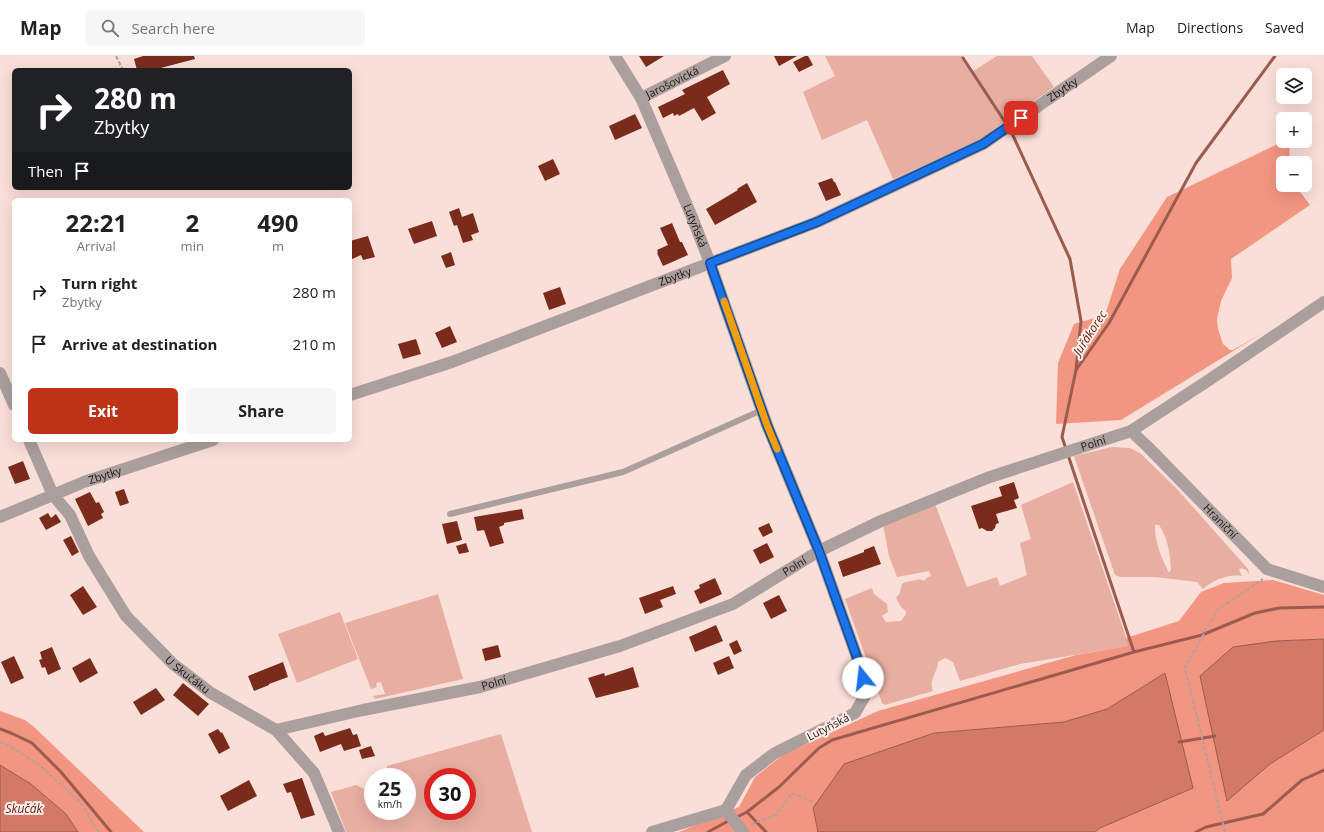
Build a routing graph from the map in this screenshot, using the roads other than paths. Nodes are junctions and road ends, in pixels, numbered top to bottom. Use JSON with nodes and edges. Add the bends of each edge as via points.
{"nodes":[{"id":1,"x":615,"y":56,"type":"edge"},
{"id":2,"x":725,"y":56,"type":"edge"},
{"id":3,"x":1111,"y":56,"type":"edge"},
{"id":4,"x":641,"y":98,"type":"junction"},
{"id":5,"x":710,"y":263,"type":"junction"},
{"id":6,"x":1324,"y":302,"type":"edge"},
{"id":7,"x":0,"y":372,"type":"edge"},
{"id":8,"x":352,"y":394,"type":"edge"},
{"id":9,"x":12,"y":400,"type":"edge"},
{"id":10,"x":762,"y":410,"type":"junction"},
{"id":11,"x":1131,"y":431,"type":"junction"},
{"id":12,"x":30,"y":442,"type":"edge"},
{"id":13,"x":207,"y":442,"type":"edge"},
{"id":14,"x":53,"y":495,"type":"junction"},
{"id":15,"x":450,"y":514,"type":"dead end"},
{"id":16,"x":0,"y":517,"type":"edge"},
{"id":17,"x":819,"y":551,"type":"junction"},
{"id":18,"x":1324,"y":587,"type":"edge"},
{"id":19,"x":276,"y":730,"type":"junction"},
{"id":20,"x":726,"y":810,"type":"junction"},
{"id":21,"x":741,"y":830,"type":"edge"},
{"id":22,"x":339,"y":832,"type":"edge"},
{"id":23,"x":652,"y":832,"type":"edge"}],
"edges":[{"from":1,"to":4,"type":"street","name":"Lutyňská"},
{"from":2,"to":4,"type":"street","name":"Jarošovická"},
{"from":3,"to":5,"type":"street","name":"Zbytky","via":[[983,144],[817,222]]},
{"from":4,"to":5,"type":"street","name":"Lutyňská"},
{"from":5,"to":8,"type":"street","name":"Zbytky","via":[[452,362]]},
{"from":5,"to":10,"type":"street","name":"Lutyňská"},
{"from":6,"to":11,"type":"street","name":"Polní"},
{"from":7,"to":9,"type":"street"},
{"from":10,"to":15,"type":"lane","via":[[623,472]]},
{"from":10,"to":17,"type":"street","name":"Lutyňská"},
{"from":11,"to":17,"type":"street","name":"Polní","via":[[987,478],[881,521]]},
{"from":11,"to":18,"type":"street","name":"Hraniční","via":[[1267,570]]},
{"from":12,"to":14,"type":"street","name":"U Skučáku"},
{"from":13,"to":14,"type":"street","name":"Zbytky","via":[[84,482]]},
{"from":14,"to":16,"type":"street","name":"Zbytky"},
{"from":14,"to":19,"type":"street","name":"U Skučáku","via":[[70,516],[89,556],[126,616],[173,664],[211,693]]},
{"from":17,"to":19,"type":"street","name":"Polní","via":[[733,604],[620,646],[480,687]]},
{"from":17,"to":20,"type":"street","name":"Lutyňská","via":[[867,692],[855,713],[775,753],[746,775]]},
{"from":19,"to":22,"type":"street","name":"U Skučáku","via":[[314,773]]},
{"from":20,"to":21,"type":"street"},
{"from":20,"to":23,"type":"street"}]}
